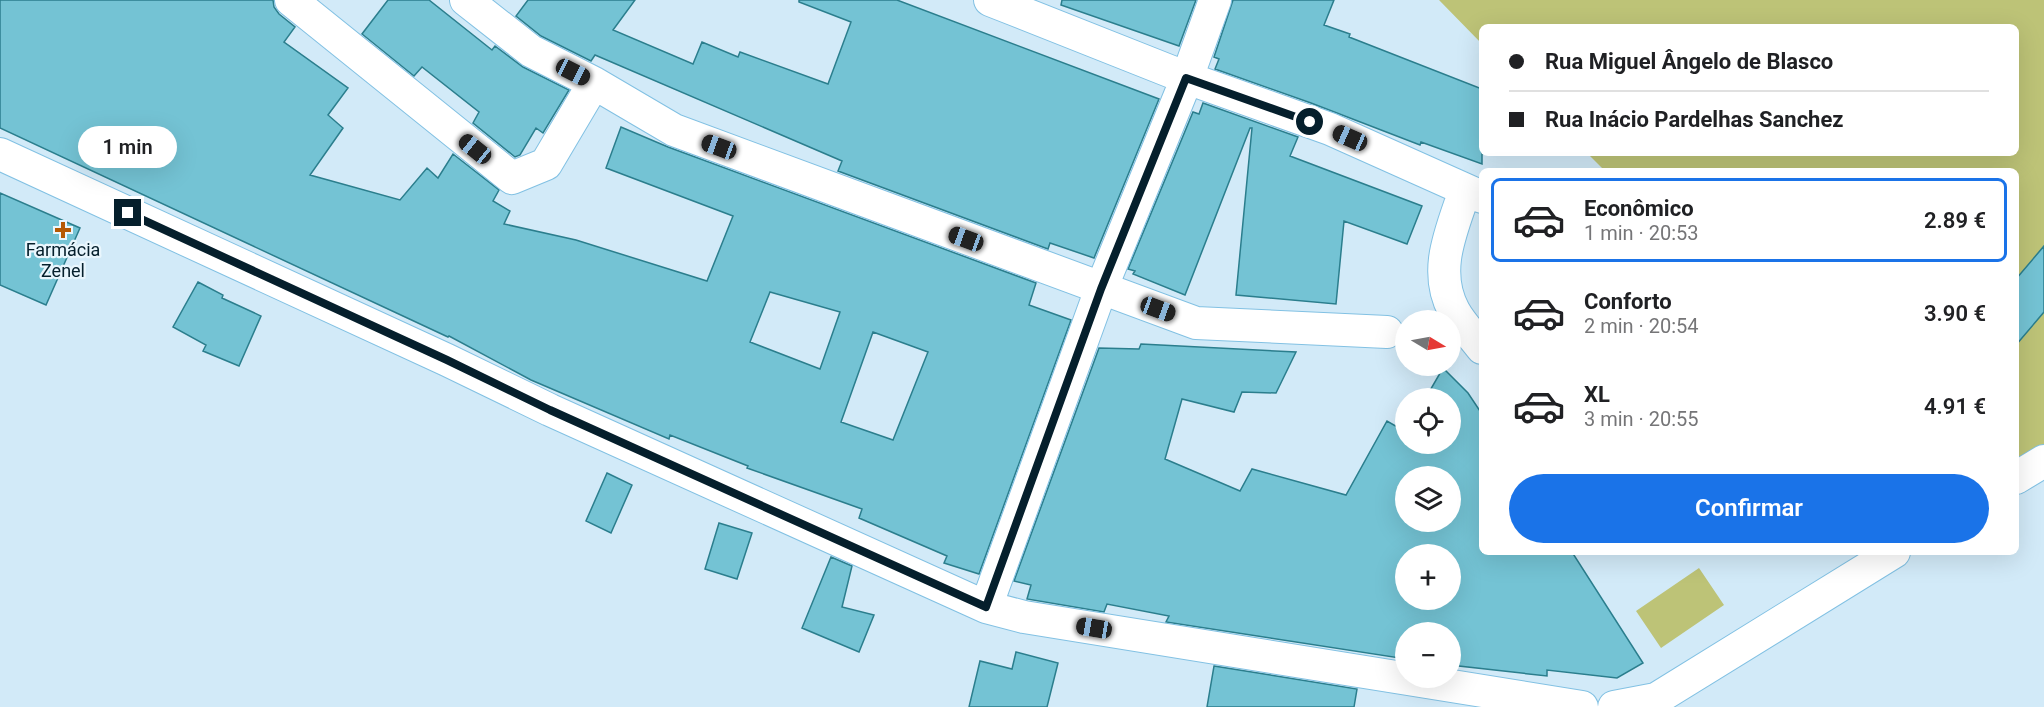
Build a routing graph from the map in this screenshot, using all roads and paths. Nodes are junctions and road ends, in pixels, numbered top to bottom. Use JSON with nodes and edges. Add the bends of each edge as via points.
{"nodes":[{"id":1,"x":291,"y":0,"type":"edge"},
{"id":2,"x":466,"y":0,"type":"edge"},
{"id":3,"x":990,"y":0,"type":"edge"},
{"id":4,"x":1215,"y":0,"type":"edge"},
{"id":5,"x":1186,"y":78,"type":"junction"},
{"id":6,"x":594,"y":83,"type":"junction"},
{"id":7,"x":0,"y":154,"type":"edge"},
{"id":8,"x":1473,"y":194,"type":"edge"},
{"id":9,"x":1101,"y":289,"type":"junction"},
{"id":10,"x":1387,"y":332,"type":"dead end"},
{"id":11,"x":1479,"y":344,"type":"edge"},
{"id":12,"x":2044,"y":461,"type":"edge"},
{"id":13,"x":2019,"y":476,"type":"edge"},
{"id":14,"x":1889,"y":555,"type":"edge"},
{"id":15,"x":986,"y":607,"type":"junction"},
{"id":16,"x":1582,"y":707,"type":"edge"},
{"id":17,"x":1614,"y":707,"type":"edge"}],
"edges":[{"from":1,"to":6,"type":"street","via":[[512,178],[546,164]]},
{"from":2,"to":6,"type":"street","via":[[531,51]]},
{"from":3,"to":5,"type":"street"},
{"from":4,"to":5,"type":"street"},
{"from":5,"to":8,"type":"street","via":[[1330,129]]},
{"from":5,"to":9,"type":"street"},
{"from":6,"to":9,"type":"street","via":[[674,130]]},
{"from":7,"to":15,"type":"street","via":[[550,410]]},
{"from":8,"to":11,"type":"street","via":[[1444,252],[1443,280],[1454,311]]},
{"from":9,"to":10,"type":"street","via":[[1196,323]]},
{"from":9,"to":15,"type":"street"},
{"from":12,"to":13,"type":"street"},
{"from":14,"to":17,"type":"street","via":[[1656,699]]},
{"from":15,"to":16,"type":"street","via":[[1024,617]]}]}
